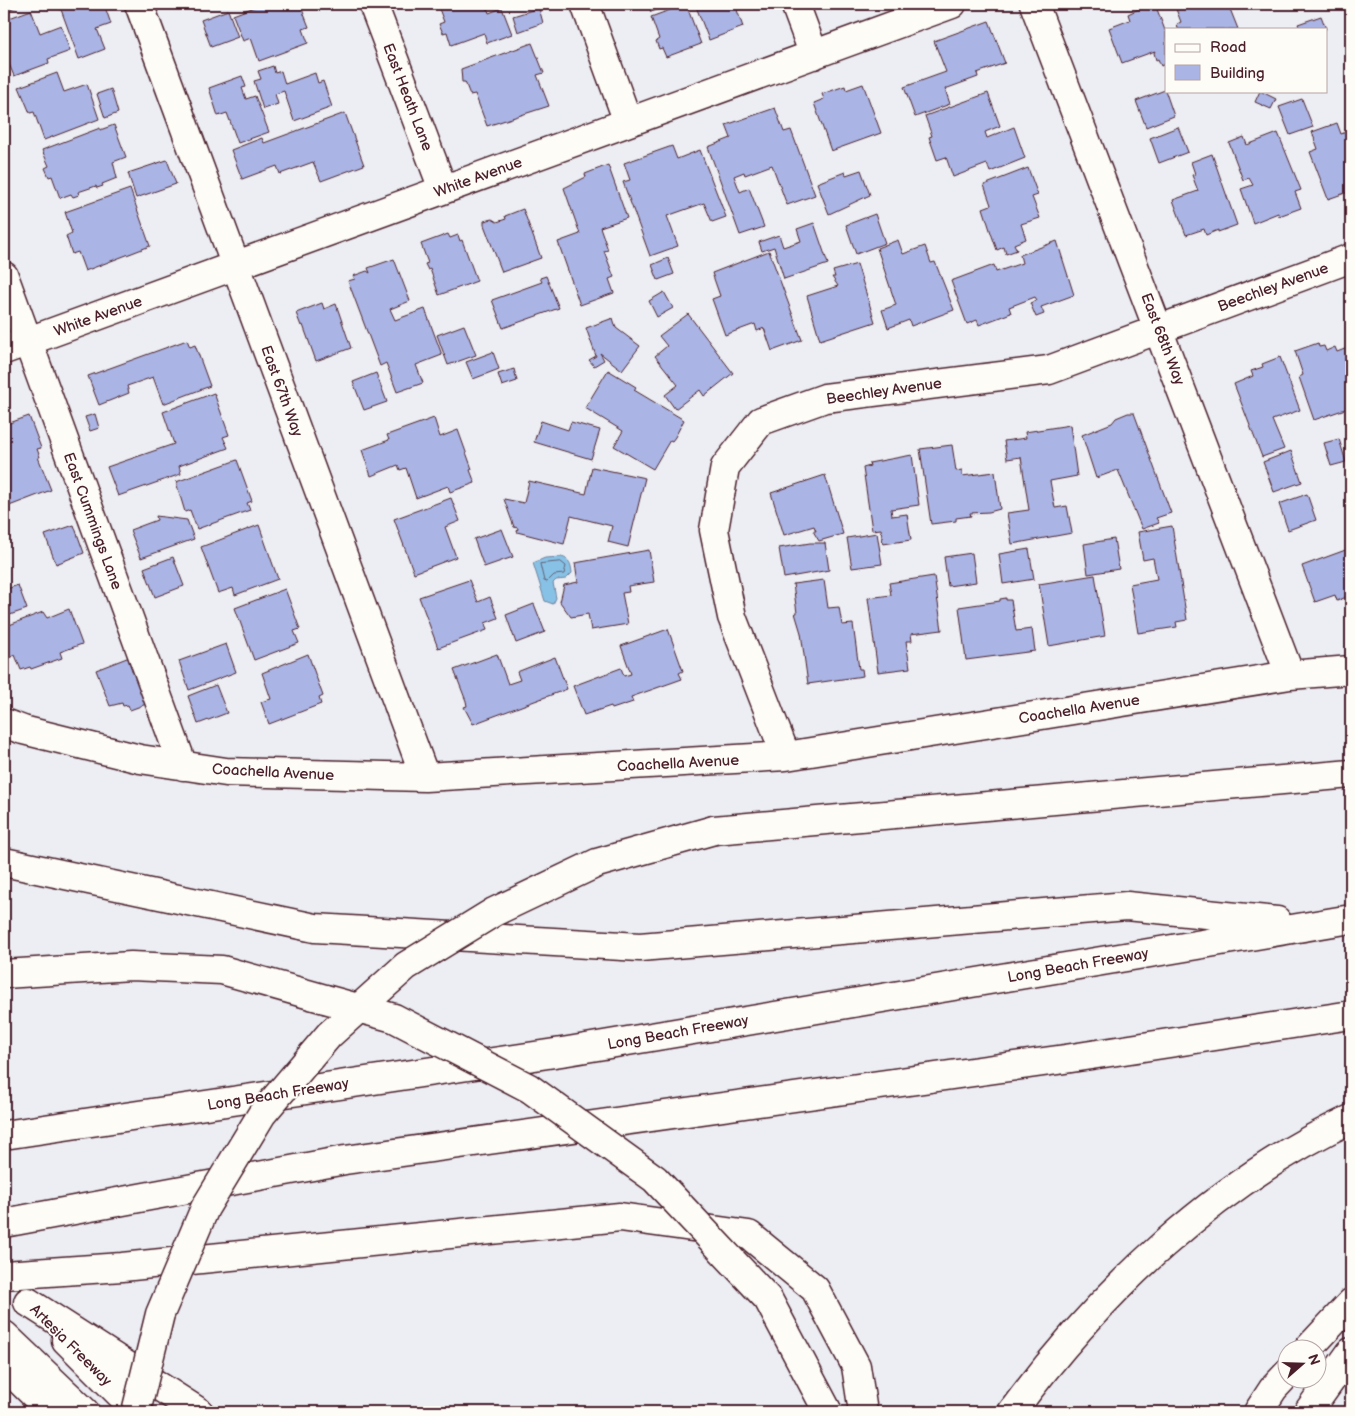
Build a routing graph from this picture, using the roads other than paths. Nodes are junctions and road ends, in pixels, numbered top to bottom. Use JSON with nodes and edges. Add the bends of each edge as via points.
{"nodes":[{"id":1,"x":139,"y":4,"type":"edge"},
{"id":2,"x":373,"y":4,"type":"edge"},
{"id":3,"x":585,"y":4,"type":"edge"},
{"id":4,"x":795,"y":4,"type":"edge"},
{"id":5,"x":952,"y":4,"type":"edge"},
{"id":6,"x":1034,"y":4,"type":"edge"},
{"id":7,"x":814,"y":54,"type":"junction"},
{"id":8,"x":628,"y":122,"type":"junction"},
{"id":9,"x":443,"y":190,"type":"junction"},
{"id":10,"x":1351,"y":258,"type":"edge"},
{"id":11,"x":235,"y":266,"type":"junction"},
{"id":12,"x":4,"y":276,"type":"edge"},
{"id":13,"x":1160,"y":330,"type":"junction"},
{"id":14,"x":15,"y":346,"type":"edge"},
{"id":15,"x":1351,"y":670,"type":"edge"},
{"id":16,"x":1290,"y":675,"type":"junction"},
{"id":17,"x":4,"y":723,"type":"edge"},
{"id":18,"x":786,"y":756,"type":"junction"},
{"id":19,"x":183,"y":766,"type":"junction"},
{"id":20,"x":1351,"y":774,"type":"edge"},
{"id":21,"x":425,"y":777,"type":"junction"},
{"id":22,"x":4,"y":862,"type":"edge"},
{"id":23,"x":1351,"y":919,"type":"edge"},
{"id":24,"x":1312,"y":925,"type":"junction"},
{"id":25,"x":4,"y":974,"type":"edge"},
{"id":26,"x":1351,"y":1015,"type":"edge"},
{"id":27,"x":1351,"y":1119,"type":"edge"},
{"id":28,"x":4,"y":1136,"type":"edge"},
{"id":29,"x":4,"y":1223,"type":"edge"},
{"id":30,"x":4,"y":1276,"type":"edge"},
{"id":31,"x":4,"y":1280,"type":"edge"},
{"id":32,"x":28,"y":1302,"type":"junction"},
{"id":33,"x":1351,"y":1302,"type":"edge"},
{"id":34,"x":4,"y":1335,"type":"edge"},
{"id":35,"x":1318,"y":1338,"type":"edge"},
{"id":36,"x":1351,"y":1352,"type":"edge"},
{"id":37,"x":4,"y":1365,"type":"edge"},
{"id":38,"x":1278,"y":1384,"type":"edge"},
{"id":39,"x":52,"y":1412,"type":"edge"},
{"id":40,"x":85,"y":1412,"type":"edge"},
{"id":41,"x":137,"y":1412,"type":"edge"},
{"id":42,"x":199,"y":1412,"type":"edge"},
{"id":43,"x":828,"y":1412,"type":"edge"},
{"id":44,"x":863,"y":1412,"type":"edge"},
{"id":45,"x":1012,"y":1412,"type":"edge"},
{"id":46,"x":1258,"y":1412,"type":"edge"},
{"id":47,"x":1308,"y":1412,"type":"edge"}],
"edges":[{"from":1,"to":11,"type":"main road","name":"East 67th Way"},
{"from":2,"to":9,"type":"main road","name":"East Heath Lane"},
{"from":3,"to":8,"type":"main road"},
{"from":4,"to":7,"type":"main road"},
{"from":5,"to":7,"type":"main road","name":"White Avenue"},
{"from":6,"to":13,"type":"main road","name":"East 68th Way"},
{"from":7,"to":8,"type":"main road","name":"White Avenue"},
{"from":8,"to":9,"type":"main road","name":"White Avenue"},
{"from":9,"to":11,"type":"main road","name":"White Avenue"},
{"from":10,"to":13,"type":"main road","name":"Beechley Avenue"},
{"from":11,"to":14,"type":"main road","name":"White Avenue"},
{"from":11,"to":21,"type":"main road","name":"East 67th Way"},
{"from":12,"to":14,"type":"main road","name":"East Cummings Lane"},
{"from":13,"to":16,"type":"main road","name":"East 68th Way"},
{"from":13,"to":18,"type":"main road","name":"Beechley Avenue","via":[[1049,370],[825,398],[761,421],[725,467],[714,530],[732,617]]},
{"from":14,"to":19,"type":"main road","name":"East Cummings Lane"},
{"from":15,"to":16,"type":"main road","name":"Coachella Avenue"},
{"from":16,"to":18,"type":"main road","name":"Coachella Avenue"},
{"from":17,"to":19,"type":"main road","name":"Coachella Avenue","via":[[140,759]]},
{"from":18,"to":21,"type":"main road","name":"Coachella Avenue"},
{"from":19,"to":21,"type":"main road","name":"Coachella Avenue","via":[[226,772]]},
{"from":20,"to":41,"type":"main road","bridge":true,"via":[[714,830],[597,863],[494,912],[406,966],[329,1035],[262,1114],[205,1208],[160,1314]]},
{"from":22,"to":24,"type":"main road","via":[[315,928],[640,947],[1127,906]]},
{"from":23,"to":24,"type":"main road","name":"Long Beach Freeway"},
{"from":24,"to":28,"type":"main road","name":"Long Beach Freeway","via":[[568,1051]]},
{"from":25,"to":43,"type":"main road","bridge":true,"via":[[131,966],[222,970],[394,1018],[530,1088],[655,1179],[768,1299]]},
{"from":26,"to":29,"type":"main road","via":[[1046,1062],[345,1160]]},
{"from":27,"to":45,"type":"main road","via":[[1325,1131],[1218,1199],[1112,1291]]},
{"from":30,"to":44,"type":"main road","via":[[620,1217],[749,1236],[815,1289],[856,1366]]},
{"from":31,"to":32,"type":"main road","name":"Artesia Freeway"},
{"from":32,"to":41,"type":"main road","name":"Artesia Freeway"},
{"from":32,"to":42,"type":"main road"},
{"from":33,"to":35,"type":"main road"},
{"from":34,"to":40,"type":"main road"},
{"from":36,"to":47,"type":"main road"},
{"from":37,"to":39,"type":"main road"},
{"from":38,"to":46,"type":"main road"}]}
